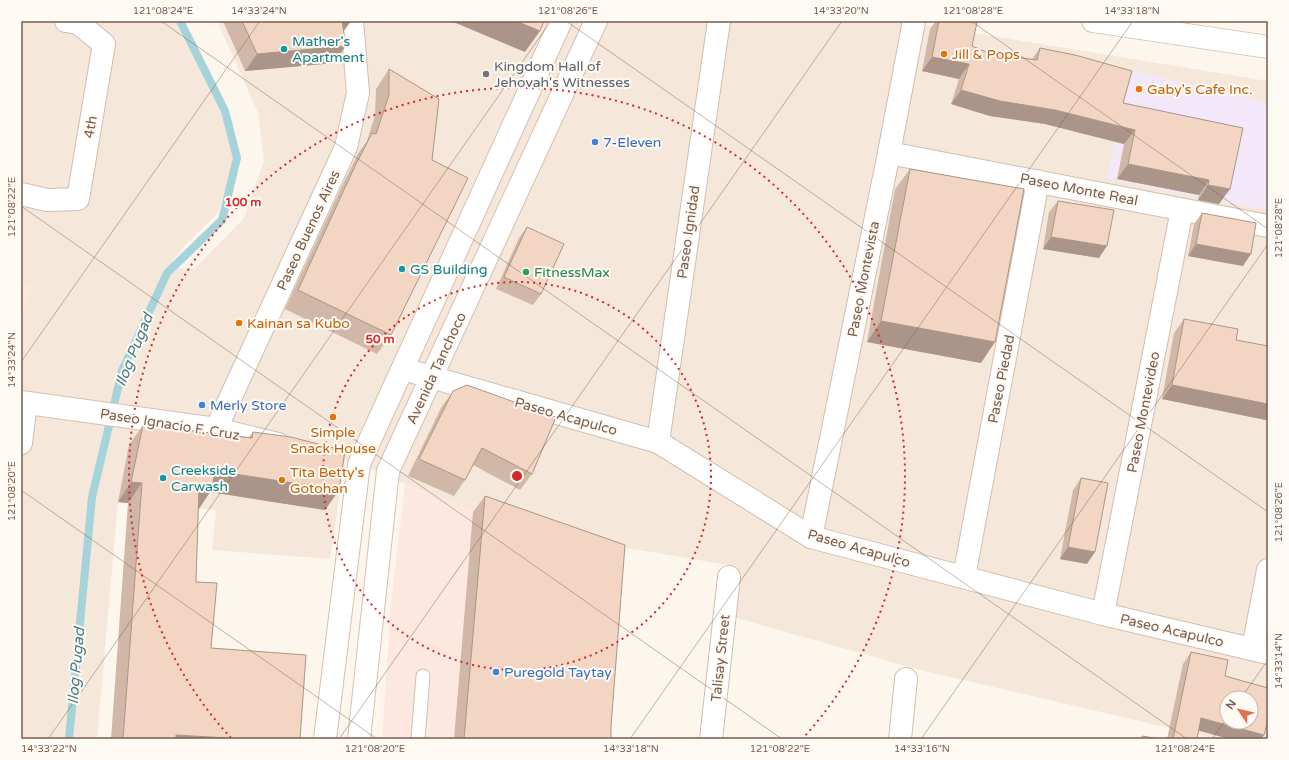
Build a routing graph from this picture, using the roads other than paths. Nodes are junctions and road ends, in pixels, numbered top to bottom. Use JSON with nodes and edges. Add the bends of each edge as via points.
{"nodes":[{"id":1,"x":66,"y":21,"type":"edge"},
{"id":2,"x":352,"y":21,"type":"edge"},
{"id":3,"x":561,"y":21,"type":"edge"},
{"id":4,"x":596,"y":21,"type":"edge"},
{"id":5,"x":718,"y":21,"type":"edge"},
{"id":6,"x":914,"y":21,"type":"edge"},
{"id":7,"x":1093,"y":21,"type":"edge"},
{"id":8,"x":1268,"y":47,"type":"edge"},
{"id":9,"x":889,"y":153,"type":"junction"},
{"id":10,"x":1038,"y":181,"type":"junction"},
{"id":11,"x":21,"y":194,"type":"edge"},
{"id":12,"x":1182,"y":210,"type":"junction"},
{"id":13,"x":1268,"y":226,"type":"edge"},
{"id":14,"x":403,"y":369,"type":"junction"},
{"id":15,"x":432,"y":378,"type":"junction"},
{"id":16,"x":23,"y":402,"type":"edge"},
{"id":17,"x":216,"y":429,"type":"junction"},
{"id":18,"x":658,"y":442,"type":"junction"},
{"id":19,"x":21,"y":443,"type":"edge"},
{"id":20,"x":299,"y":449,"type":"edge"},
{"id":21,"x":336,"y":459,"type":"edge"},
{"id":22,"x":359,"y":464,"type":"junction"},
{"id":23,"x":388,"y":471,"type":"junction"},
{"id":24,"x":811,"y":537,"type":"junction"},
{"id":25,"x":1268,"y":570,"type":"edge"},
{"id":26,"x":728,"y":577,"type":"dead end"},
{"id":27,"x":964,"y":577,"type":"junction"},
{"id":28,"x":1103,"y":614,"type":"junction"},
{"id":29,"x":1260,"y":651,"type":"edge"},
{"id":30,"x":423,"y":676,"type":"dead end"},
{"id":31,"x":906,"y":679,"type":"dead end"},
{"id":32,"x":326,"y":739,"type":"edge"},
{"id":33,"x":359,"y":739,"type":"edge"},
{"id":34,"x":418,"y":739,"type":"edge"},
{"id":35,"x":711,"y":739,"type":"edge"},
{"id":36,"x":900,"y":739,"type":"edge"}],
"edges":[{"from":1,"to":11,"type":"street","name":"4th","via":[[78,23],[104,44],[78,199],[47,200]]},
{"from":2,"to":17,"type":"street","name":"Paseo Buenos Aires","via":[[358,92],[346,147]]},
{"from":3,"to":14,"type":"street"},
{"from":4,"to":15,"type":"street","name":"Avenida Tanchoco"},
{"from":5,"to":18,"type":"street","name":"Paseo Ignidad"},
{"from":6,"to":9,"type":"street","name":"Paseo Montevista"},
{"from":7,"to":8,"type":"street"},
{"from":9,"to":10,"type":"street","name":"Paseo Monte Real"},
{"from":9,"to":24,"type":"street","name":"Paseo Montevista"},
{"from":10,"to":12,"type":"street","name":"Paseo Monte Real"},
{"from":10,"to":27,"type":"street","name":"Paseo Piedad"},
{"from":12,"to":13,"type":"street","name":"Paseo Monte Real"},
{"from":12,"to":28,"type":"street","name":"Paseo Montevideo"},
{"from":14,"to":15,"type":"street","name":"Paseo Acapulco"},
{"from":14,"to":22,"type":"street"},
{"from":15,"to":18,"type":"street","name":"Paseo Acapulco"},
{"from":15,"to":23,"type":"street","name":"Avenida Tanchoco"},
{"from":16,"to":17,"type":"street","name":"Paseo Ignacio F. Cruz"},
{"from":16,"to":19,"type":"street"},
{"from":17,"to":20,"type":"street","name":"Paseo Ignacio F. Cruz"},
{"from":18,"to":24,"type":"street","name":"Paseo Acapulco"},
{"from":21,"to":22,"type":"street"},
{"from":22,"to":23,"type":"street"},
{"from":22,"to":32,"type":"street"},
{"from":23,"to":33,"type":"street","name":"Avenida Tanchoco"},
{"from":24,"to":27,"type":"street","name":"Paseo Acapulco"},
{"from":25,"to":29,"type":"street"},
{"from":26,"to":35,"type":"street","name":"Talisay Street"},
{"from":27,"to":28,"type":"street","name":"Paseo Acapulco"},
{"from":28,"to":29,"type":"street","name":"Paseo Acapulco"},
{"from":30,"to":34,"type":"lane"},
{"from":31,"to":36,"type":"street"}]}
